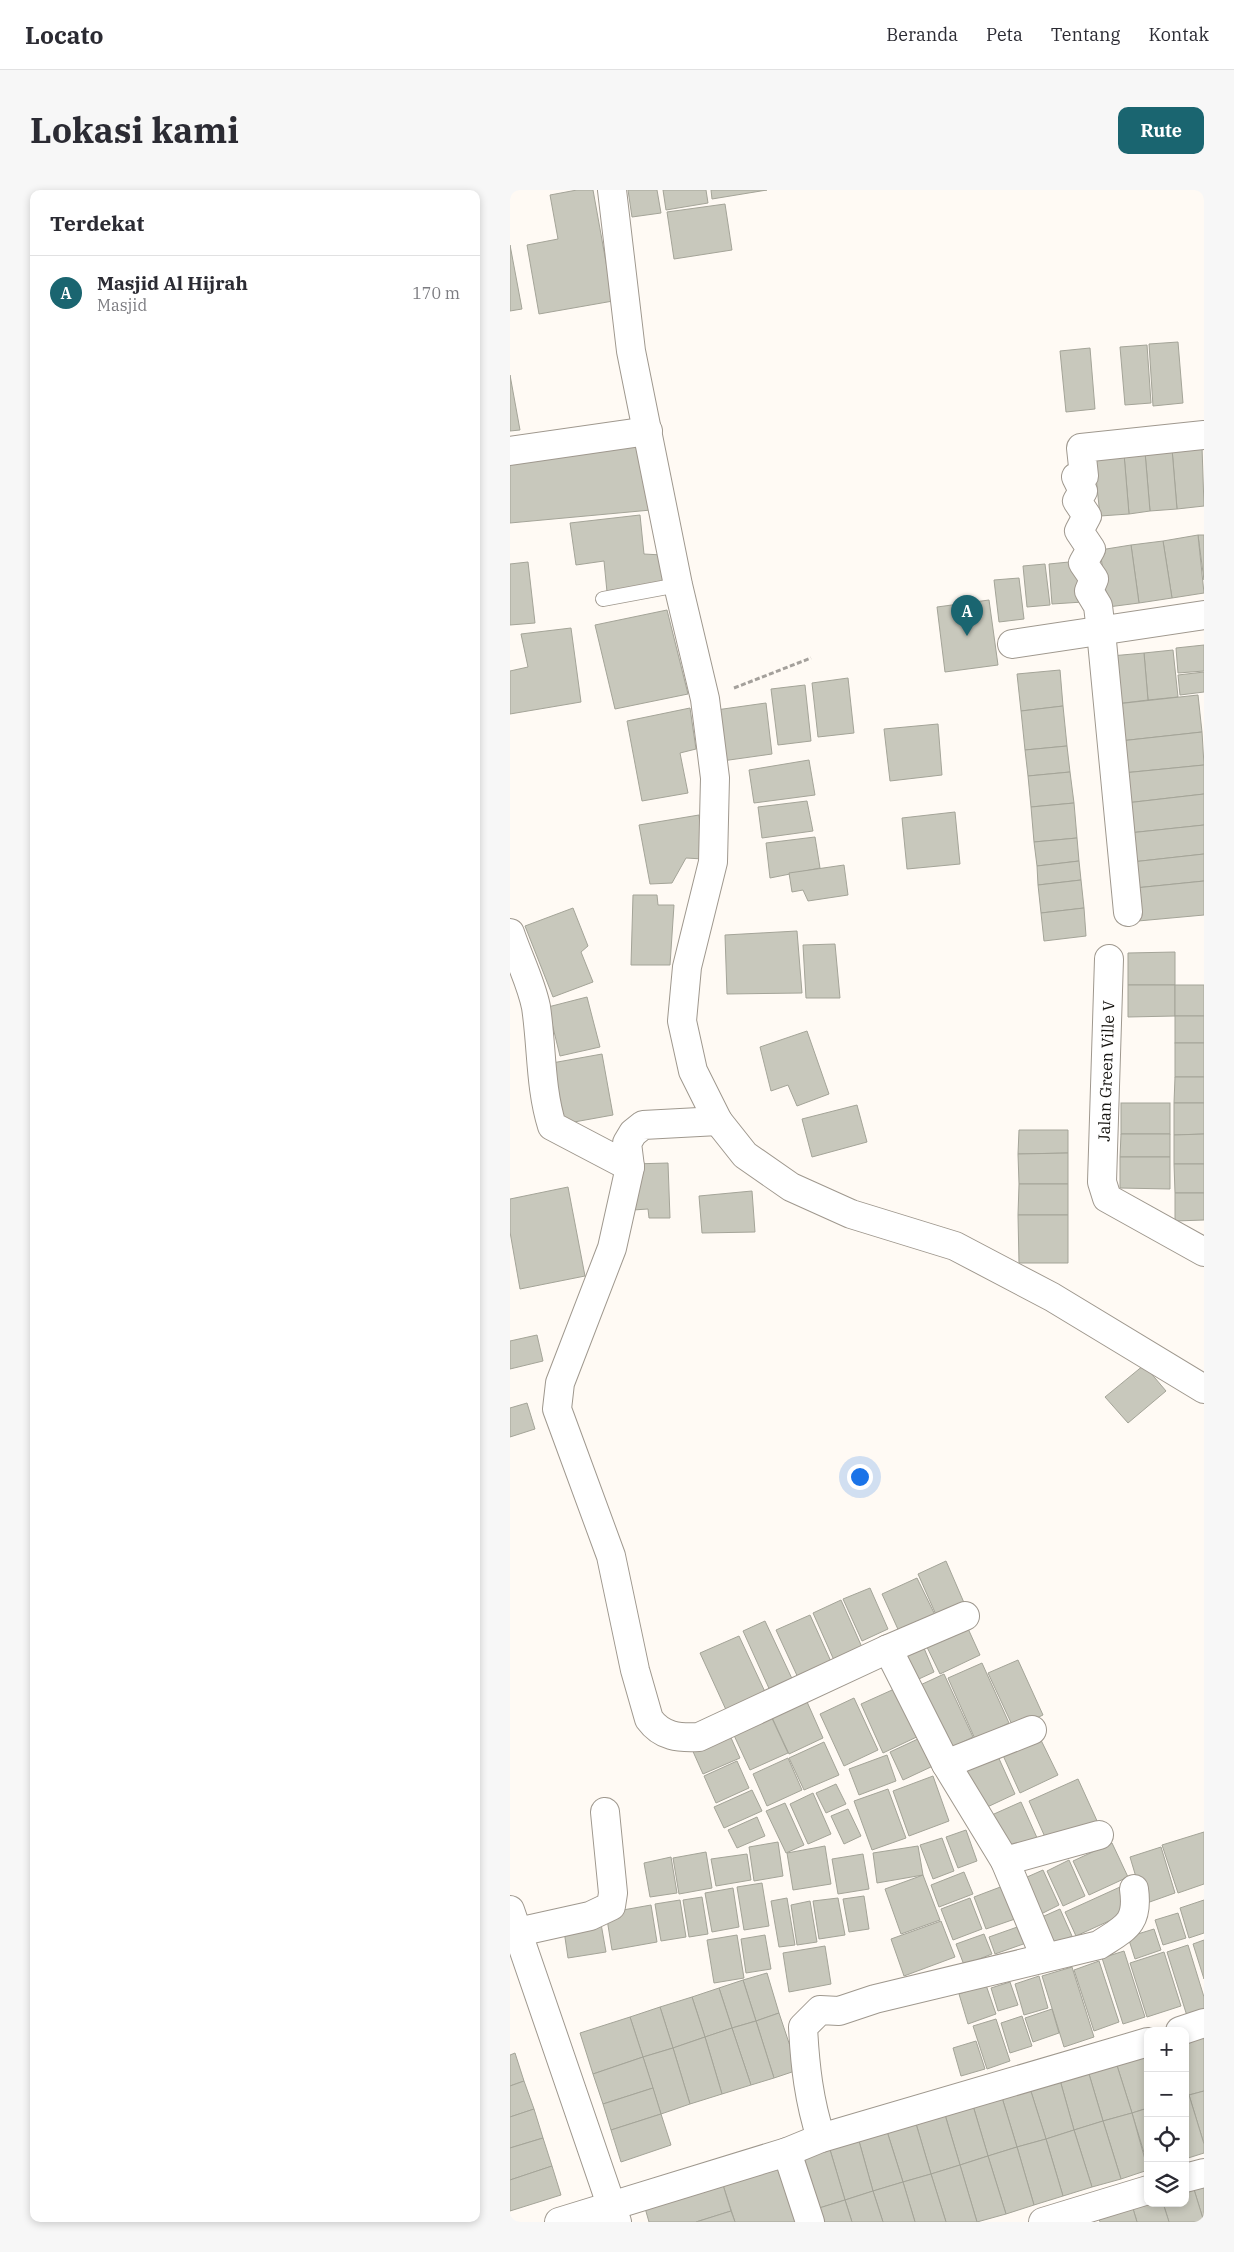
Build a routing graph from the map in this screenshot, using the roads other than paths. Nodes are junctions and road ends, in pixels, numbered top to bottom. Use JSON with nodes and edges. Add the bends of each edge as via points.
{"nodes":[{"id":1,"x":612,"y":190,"type":"edge"},
{"id":2,"x":648,"y":431,"type":"junction"},
{"id":3,"x":1204,"y":435,"type":"edge"},
{"id":4,"x":510,"y":451,"type":"edge"},
{"id":5,"x":678,"y":585,"type":"junction"},
{"id":6,"x":603,"y":599,"type":"dead end"},
{"id":7,"x":1204,"y":615,"type":"edge"},
{"id":8,"x":1099,"y":618,"type":"junction"},
{"id":9,"x":1012,"y":644,"type":"dead end"},
{"id":10,"x":1128,"y":912,"type":"dead end"},
{"id":11,"x":510,"y":933,"type":"edge"},
{"id":12,"x":1109,"y":960,"type":"dead end"},
{"id":13,"x":718,"y":1121,"type":"junction"},
{"id":14,"x":630,"y":1167,"type":"junction"},
{"id":15,"x":1204,"y":1252,"type":"edge"},
{"id":16,"x":1204,"y":1389,"type":"edge"},
{"id":17,"x":965,"y":1616,"type":"dead end"},
{"id":18,"x":888,"y":1649,"type":"junction"},
{"id":19,"x":1032,"y":1730,"type":"dead end"},
{"id":20,"x":946,"y":1764,"type":"junction"},
{"id":21,"x":605,"y":1812,"type":"dead end"},
{"id":22,"x":1099,"y":1835,"type":"dead end"},
{"id":23,"x":1005,"y":1861,"type":"junction"},
{"id":24,"x":1134,"y":1889,"type":"dead end"},
{"id":25,"x":514,"y":1921,"type":"edge"},
{"id":26,"x":1045,"y":1957,"type":"junction"},
{"id":27,"x":1204,"y":2023,"type":"edge"},
{"id":28,"x":1189,"y":2028,"type":"edge"},
{"id":29,"x":1144,"y":2043,"type":"edge"},
{"id":30,"x":821,"y":2138,"type":"junction"},
{"id":31,"x":787,"y":2152,"type":"junction"},
{"id":32,"x":1204,"y":2173,"type":"edge"},
{"id":33,"x":1189,"y":2177,"type":"edge"},
{"id":34,"x":1144,"y":2191,"type":"edge"},
{"id":35,"x":614,"y":2214,"type":"edge"},
{"id":36,"x":559,"y":2222,"type":"edge"},
{"id":37,"x":810,"y":2222,"type":"edge"},
{"id":38,"x":1043,"y":2222,"type":"edge"}],
"edges":[{"from":1,"to":2,"type":"street","via":[[631,351]]},
{"from":2,"to":4,"type":"street"},
{"from":2,"to":5,"type":"street"},
{"from":3,"to":8,"type":"street","via":[[1081,448],[1085,494],[1079,531],[1091,549],[1083,563],[1094,579],[1089,591]]},
{"from":5,"to":6,"type":"lane"},
{"from":5,"to":13,"type":"street","via":[[705,699],[715,778],[713,862],[686,966],[682,1021],[693,1071]]},
{"from":7,"to":8,"type":"street"},
{"from":8,"to":9,"type":"street"},
{"from":8,"to":10,"type":"street"},
{"from":11,"to":14,"type":"street","via":[[535,1004],[545,1104],[552,1126]]},
{"from":12,"to":15,"type":"street","name":"Jalan Green Ville V","via":[[1102,1182],[1106,1198]]},
{"from":13,"to":14,"type":"street","via":[[643,1125],[627,1143]]},
{"from":13,"to":16,"type":"street","via":[[745,1155],[791,1187],[851,1214],[955,1246],[1052,1297]]},
{"from":14,"to":18,"type":"street","via":[[612,1248],[560,1383],[557,1409],[611,1556],[649,1720],[676,1738],[699,1737]]},
{"from":17,"to":18,"type":"street"},
{"from":18,"to":20,"type":"street"},
{"from":19,"to":20,"type":"street"},
{"from":20,"to":23,"type":"street"},
{"from":21,"to":25,"type":"street","via":[[613,1894],[611,1906],[590,1916]]},
{"from":22,"to":23,"type":"street"},
{"from":23,"to":26,"type":"street"},
{"from":24,"to":26,"type":"street","via":[[1137,1907],[1127,1926],[1098,1946]]},
{"from":25,"to":35,"type":"street"},
{"from":26,"to":30,"type":"street","via":[[875,1998],[839,2011],[820,2010],[803,2027],[812,2111]]},
{"from":27,"to":28,"type":"street"},
{"from":29,"to":30,"type":"street"},
{"from":30,"to":31,"type":"street"},
{"from":31,"to":35,"type":"street"},
{"from":31,"to":37,"type":"street"},
{"from":32,"to":33,"type":"street"},
{"from":34,"to":38,"type":"street"},
{"from":35,"to":36,"type":"street"}]}
